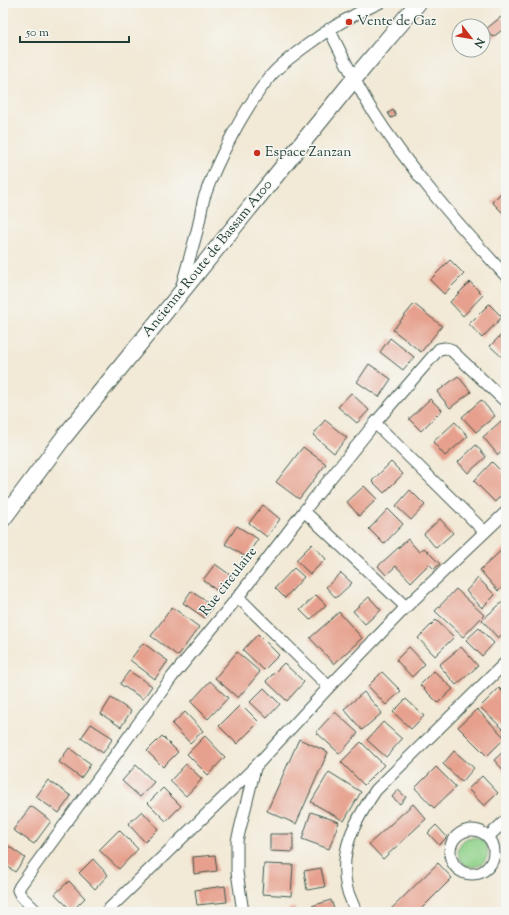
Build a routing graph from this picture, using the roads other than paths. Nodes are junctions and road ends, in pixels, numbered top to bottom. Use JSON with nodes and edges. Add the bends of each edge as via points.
{"nodes":[{"id":1,"x":379,"y":3,"type":"edge"},
{"id":2,"x":418,"y":3,"type":"edge"},
{"id":3,"x":329,"y":29,"type":"junction"},
{"id":4,"x":354,"y":79,"type":"junction"},
{"id":5,"x":506,"y":276,"type":"edge"},
{"id":6,"x":179,"y":296,"type":"junction"},
{"id":7,"x":506,"y":402,"type":"edge"},
{"id":8,"x":375,"y":423,"type":"junction"},
{"id":9,"x":304,"y":511,"type":"junction"},
{"id":10,"x":506,"y":512,"type":"edge"},
{"id":11,"x":3,"y":519,"type":"edge"},
{"id":12,"x":485,"y":532,"type":"junction"},
{"id":13,"x":238,"y":597,"type":"junction"},
{"id":14,"x":406,"y":607,"type":"junction"},
{"id":15,"x":506,"y":662,"type":"edge"},
{"id":16,"x":329,"y":687,"type":"junction"},
{"id":17,"x":255,"y":767,"type":"junction"},
{"id":18,"x":506,"y":820,"type":"edge"},
{"id":19,"x":489,"y":836,"type":"junction"},
{"id":20,"x":37,"y":912,"type":"edge"},
{"id":21,"x":106,"y":912,"type":"edge"},
{"id":22,"x":243,"y":912,"type":"edge"},
{"id":23,"x":356,"y":912,"type":"edge"}],
"edges":[{"from":1,"to":3,"type":"street"},
{"from":2,"to":4,"type":"main road","name":"Ancienne Route de Bassam A100"},
{"from":3,"to":4,"type":"street"},
{"from":3,"to":6,"type":"street","via":[[287,60],[269,77],[240,122],[212,176]]},
{"from":4,"to":5,"type":"street","via":[[370,107],[415,171]]},
{"from":4,"to":6,"type":"main road","name":"Ancienne Route de Bassam A100"},
{"from":6,"to":11,"type":"main road","name":"Ancienne Route de Bassam A100","via":[[64,437]]},
{"from":7,"to":8,"type":"street","name":"Rue circulaire","via":[[450,349],[445,348],[439,349]]},
{"from":8,"to":9,"type":"street","name":"Rue circulaire"},
{"from":8,"to":12,"type":"street"},
{"from":9,"to":13,"type":"street","name":"Rue circulaire"},
{"from":9,"to":14,"type":"street"},
{"from":10,"to":12,"type":"street"},
{"from":12,"to":14,"type":"street"},
{"from":13,"to":16,"type":"street"},
{"from":13,"to":20,"type":"street","name":"Rue circulaire","via":[[172,677],[20,886],[18,890],[21,896]]},
{"from":14,"to":16,"type":"street"},
{"from":15,"to":23,"type":"street","via":[[376,790],[363,809],[353,827],[344,868],[347,889]]},
{"from":16,"to":17,"type":"street"},
{"from":17,"to":21,"type":"street"},
{"from":17,"to":22,"type":"street","via":[[238,840],[237,872]]},
{"from":18,"to":19,"type":"street"},
{"from":19,"to":19,"type":"street","via":[[473,830],[457,836],[450,851],[456,867],[472,874],[488,868],[495,853]]}]}
